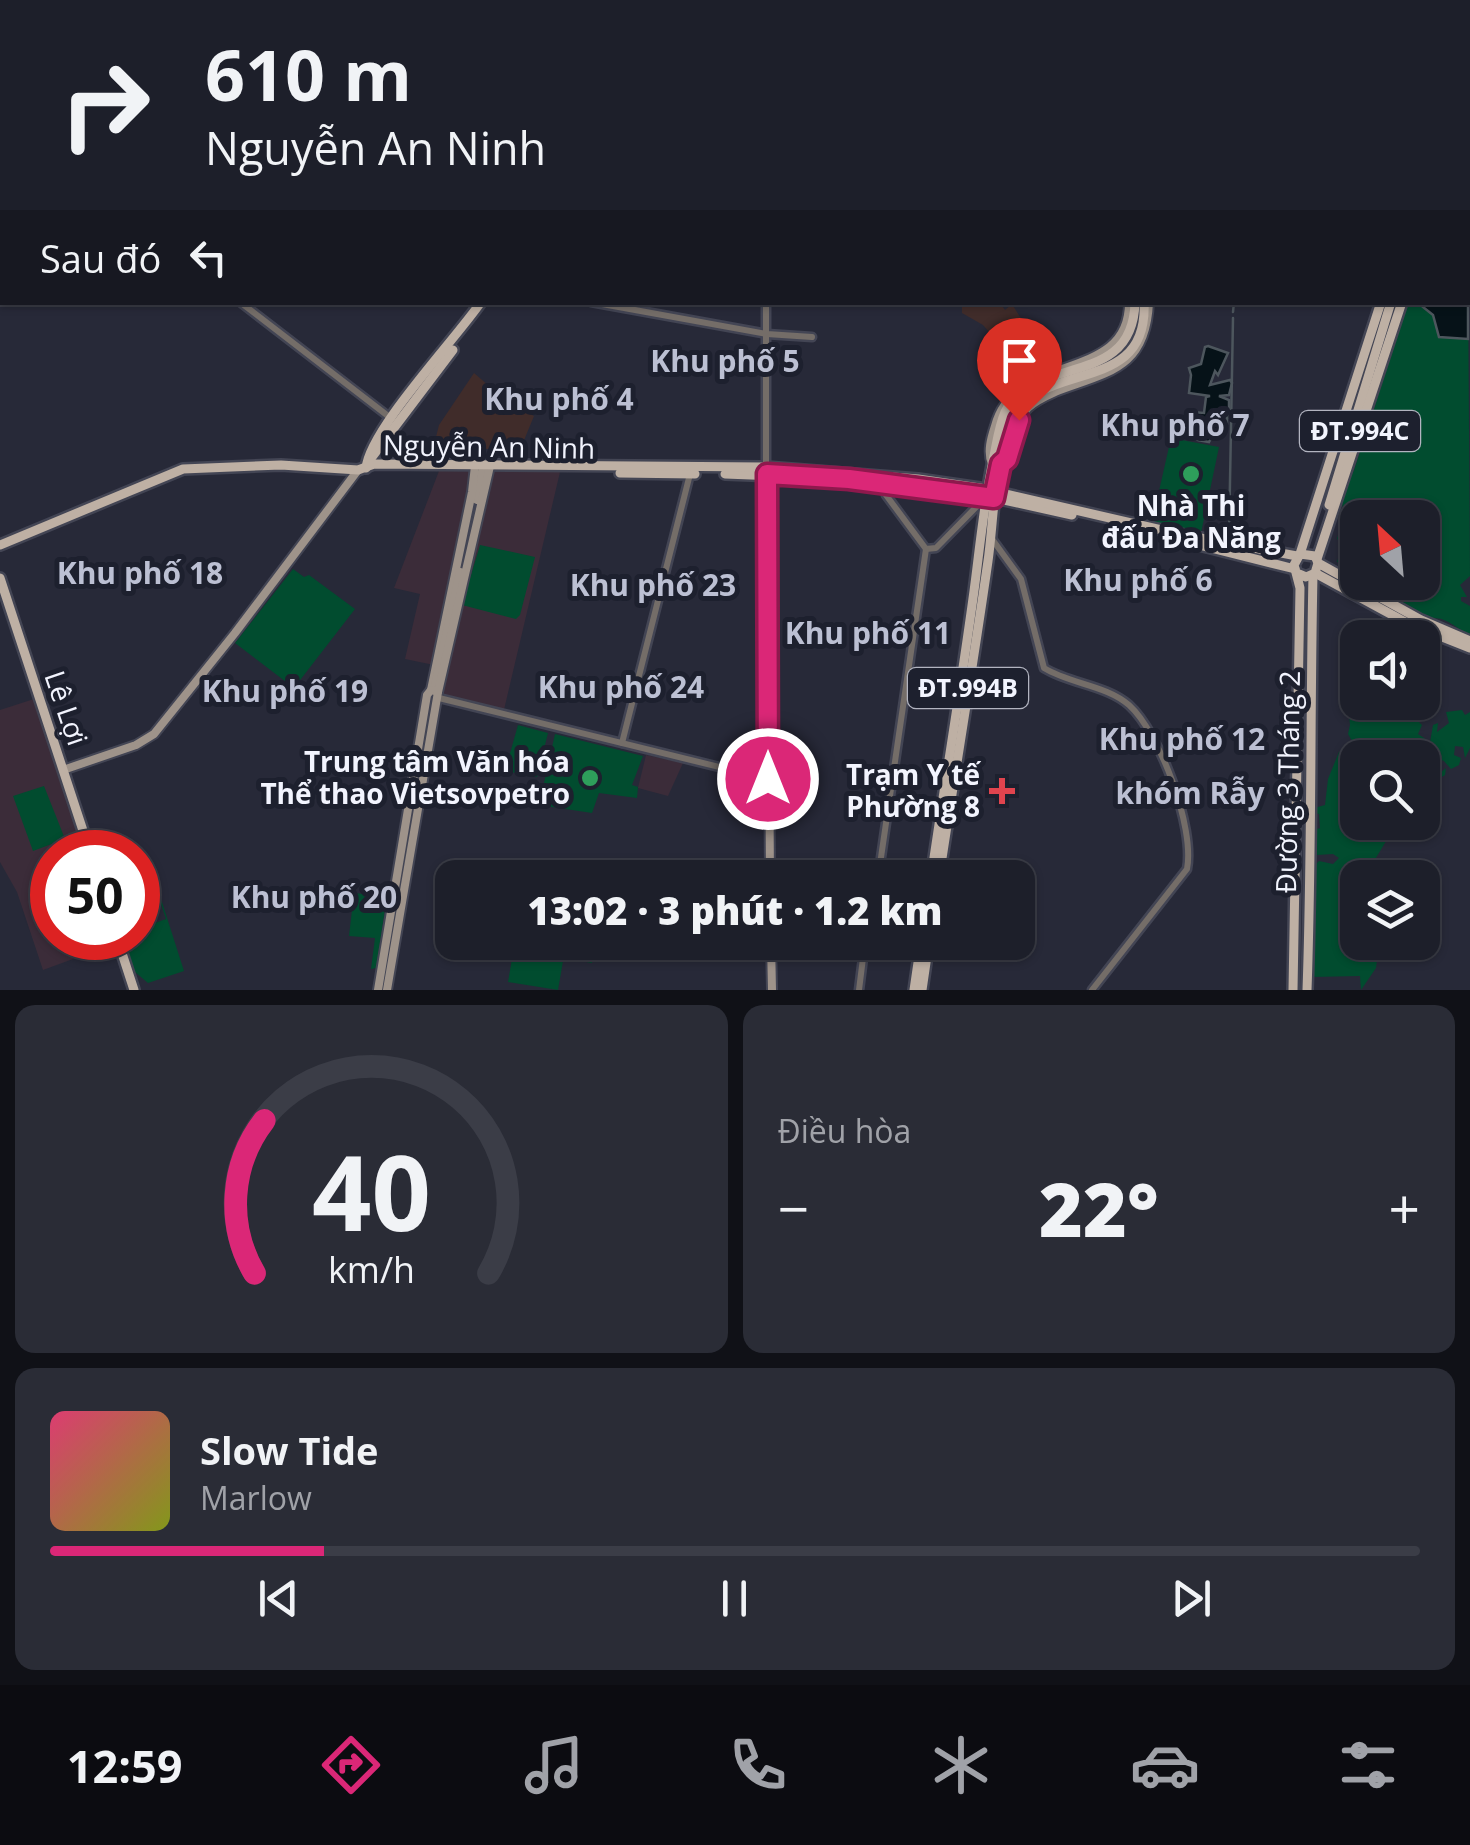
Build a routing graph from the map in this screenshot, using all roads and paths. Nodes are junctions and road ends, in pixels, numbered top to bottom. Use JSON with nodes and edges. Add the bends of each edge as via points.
{"nodes":[{"id":1,"x":244,"y":305,"type":"edge"},
{"id":2,"x":483,"y":305,"type":"edge"},
{"id":3,"x":607,"y":305,"type":"edge"},
{"id":4,"x":766,"y":305,"type":"edge"},
{"id":5,"x":1132,"y":305,"type":"edge"},
{"id":6,"x":1145,"y":305,"type":"edge"},
{"id":7,"x":1385,"y":305,"type":"edge"},
{"id":8,"x":1401,"y":305,"type":"edge"},
{"id":9,"x":767,"y":334,"type":"junction"},
{"id":10,"x":812,"y":337,"type":"dead end"},
{"id":11,"x":394,"y":420,"type":"junction"},
{"id":12,"x":996,"y":464,"type":"junction"},
{"id":13,"x":365,"y":466,"type":"junction"},
{"id":14,"x":482,"y":468,"type":"junction"},
{"id":15,"x":767,"y":471,"type":"junction"},
{"id":16,"x":690,"y":474,"type":"junction"},
{"id":17,"x":886,"y":481,"type":"junction"},
{"id":18,"x":478,"y":493,"type":"junction"},
{"id":19,"x":990,"y":494,"type":"junction"},
{"id":20,"x":962,"y":524,"type":"junction"},
{"id":21,"x":982,"y":528,"type":"junction"},
{"id":22,"x":991,"y":538,"type":"junction"},
{"id":23,"x":0,"y":544,"type":"edge"},
{"id":24,"x":926,"y":549,"type":"junction"},
{"id":25,"x":1004,"y":556,"type":"junction"},
{"id":26,"x":988,"y":559,"type":"junction"},
{"id":27,"x":1307,"y":565,"type":"junction"},
{"id":28,"x":0,"y":578,"type":"edge"},
{"id":29,"x":1413,"y":620,"type":"edge"},
{"id":30,"x":1440,"y":630,"type":"edge"},
{"id":31,"x":1440,"y":633,"type":"edge"},
{"id":32,"x":1470,"y":640,"type":"edge"},
{"id":33,"x":1470,"y":648,"type":"edge"},
{"id":34,"x":968,"y":665,"type":"junction"},
{"id":35,"x":434,"y":695,"type":"junction"},
{"id":36,"x":622,"y":743,"type":"junction"},
{"id":37,"x":63,"y":770,"type":"junction"},
{"id":38,"x":768,"y":779,"type":"junction"},
{"id":39,"x":83,"y":830,"type":"edge"},
{"id":40,"x":770,"y":860,"type":"edge"},
{"id":41,"x":881,"y":860,"type":"edge"},
{"id":42,"x":933,"y":860,"type":"edge"},
{"id":43,"x":941,"y":860,"type":"edge"},
{"id":44,"x":388,"y":956,"type":"junction"},
{"id":45,"x":124,"y":960,"type":"edge"},
{"id":46,"x":771,"y":960,"type":"edge"},
{"id":47,"x":863,"y":960,"type":"edge"},
{"id":48,"x":922,"y":960,"type":"edge"},
{"id":49,"x":923,"y":960,"type":"edge"},
{"id":50,"x":922,"y":963,"type":"junction"},
{"id":51,"x":134,"y":990,"type":"edge"},
{"id":52,"x":378,"y":990,"type":"edge"},
{"id":53,"x":387,"y":990,"type":"edge"},
{"id":54,"x":772,"y":990,"type":"edge"},
{"id":55,"x":859,"y":990,"type":"edge"},
{"id":56,"x":914,"y":990,"type":"edge"},
{"id":57,"x":922,"y":990,"type":"edge"},
{"id":58,"x":1092,"y":990,"type":"edge"},
{"id":59,"x":1300,"y":990,"type":"edge"}],
"edges":[{"from":1,"to":11,"type":"street"},
{"from":2,"to":11,"type":"main road"},
{"from":3,"to":9,"type":"street"},
{"from":4,"to":9,"type":"street"},
{"from":5,"to":12,"type":"main road","number":"ĐT.994B","via":[[1132,325],[1117,350],[1029,387],[1010,404]]},
{"from":6,"to":12,"type":"main road","number":"ĐT.994B","via":[[1140,331],[1122,359],[1037,393],[1018,409]]},
{"from":7,"to":27,"type":"main road","name":"Đường 3 Tháng 2","number":"ĐT.994C"},
{"from":8,"to":27,"type":"main road","name":"Đường 3 Tháng 2","number":"ĐT.994C"},
{"from":9,"to":10,"type":"street"},
{"from":9,"to":15,"type":"street"},
{"from":11,"to":13,"type":"main road"},
{"from":12,"to":19,"type":"main road","number":"ĐT.994B"},
{"from":13,"to":14,"type":"main road","name":"Nguyễn An Ninh"},
{"from":13,"to":23,"type":"main road","name":"Nguyễn An Ninh","via":[[188,468]]},
{"from":13,"to":37,"type":"main road","via":[[154,734]]},
{"from":14,"to":15,"type":"main road","name":"Nguyễn An Ninh"},
{"from":14,"to":16,"type":"main road","name":"Nguyễn An Ninh"},
{"from":14,"to":18,"type":"main road"},
{"from":14,"to":18,"type":"main road"},
{"from":15,"to":16,"type":"main road","name":"Nguyễn An Ninh"},
{"from":15,"to":17,"type":"main road","name":"Nguyễn An Ninh"},
{"from":15,"to":38,"type":"main road"},
{"from":16,"to":36,"type":"street"},
{"from":17,"to":19,"type":"main road","name":"Nguyễn An Ninh"},
{"from":17,"to":24,"type":"street","via":[[886,496]]},
{"from":18,"to":35,"type":"main road"},
{"from":19,"to":20,"type":"street"},
{"from":19,"to":21,"type":"main road","number":"ĐT.994B"},
{"from":19,"to":22,"type":"main road","number":"ĐT.994B"},
{"from":19,"to":27,"type":"main road","name":"Nguyễn An Ninh"},
{"from":20,"to":21,"type":"street"},
{"from":20,"to":24,"type":"street"},
{"from":21,"to":34,"type":"main road","number":"ĐT.994B"},
{"from":22,"to":25,"type":"street"},
{"from":22,"to":26,"type":"main road","number":"ĐT.994B"},
{"from":24,"to":41,"type":"street"},
{"from":25,"to":26,"type":"street"},
{"from":25,"to":58,"type":"street","via":[[1021,579],[1044,668],[1120,700],[1144,724],[1169,770],[1186,841],[1184,875]]},
{"from":26,"to":34,"type":"main road","number":"ĐT.994B"},
{"from":27,"to":29,"type":"main road","name":"Nguyễn An Ninh"},
{"from":27,"to":59,"type":"main road","name":"Đường 3 Tháng 2","number":"ĐT.994C"},
{"from":27,"to":59,"type":"main road","name":"Đường 3 Tháng 2","number":"ĐT.994C","via":[[1312,848]]},
{"from":28,"to":37,"type":"main road","name":"Lê Lợi"},
{"from":30,"to":32,"type":"main road","name":"Nguyễn An Ninh"},
{"from":31,"to":33,"type":"main road","name":"Nguyễn An Ninh"},
{"from":34,"to":42,"type":"main road","number":"ĐT.994B"},
{"from":34,"to":43,"type":"main road","number":"ĐT.994B"},
{"from":35,"to":36,"type":"street"},
{"from":35,"to":44,"type":"main road"},
{"from":36,"to":38,"type":"street"},
{"from":37,"to":39,"type":"main road","name":"Lê Lợi"},
{"from":38,"to":40,"type":"main road"},
{"from":44,"to":52,"type":"main road"},
{"from":44,"to":53,"type":"main road"},
{"from":45,"to":51,"type":"main road"},
{"from":46,"to":54,"type":"main road"},
{"from":47,"to":55,"type":"street"},
{"from":48,"to":50,"type":"main road"},
{"from":49,"to":50,"type":"main road"},
{"from":50,"to":56,"type":"main road"},
{"from":50,"to":57,"type":"main road"}]}
